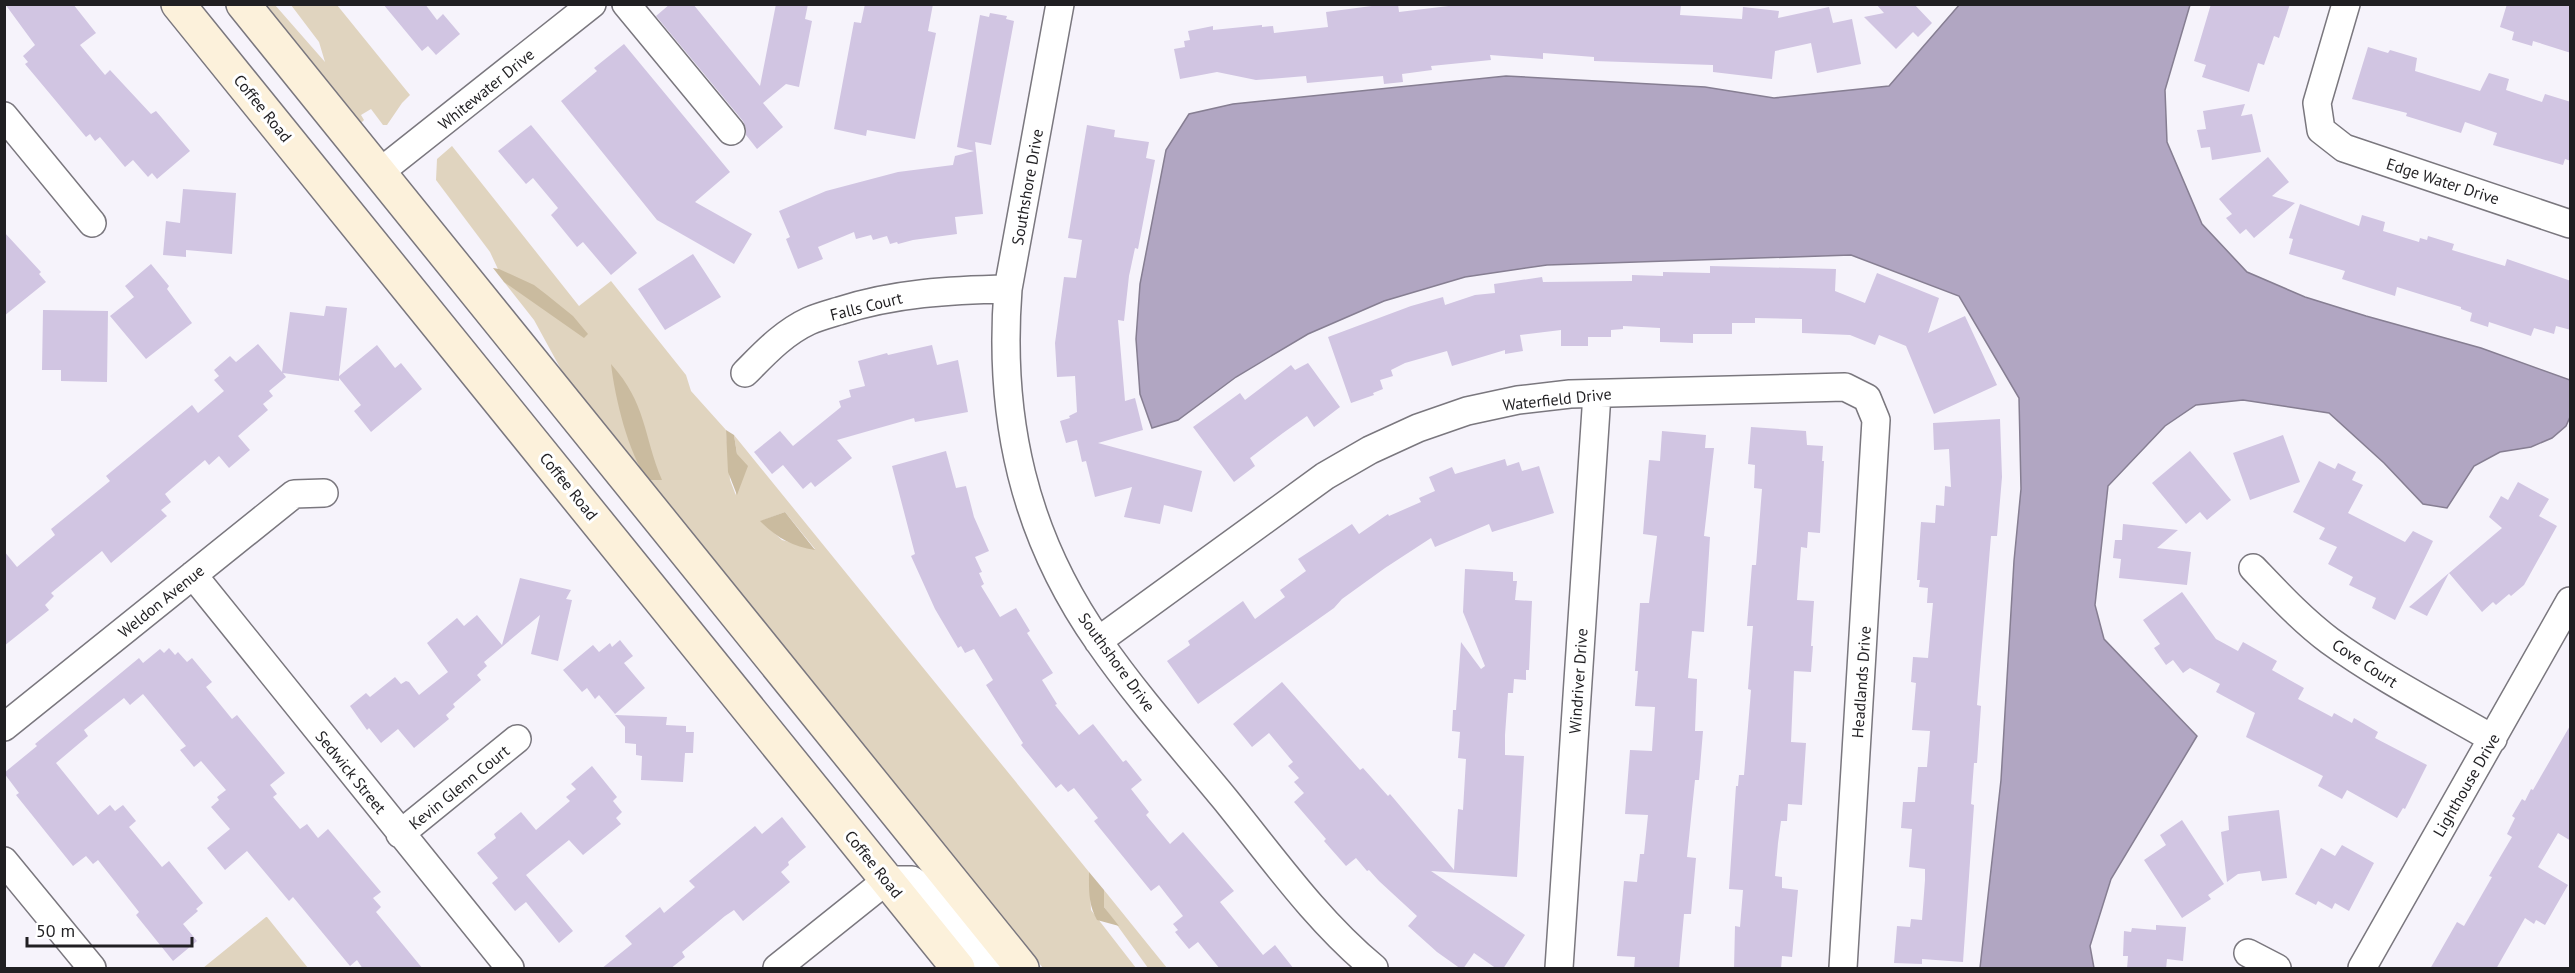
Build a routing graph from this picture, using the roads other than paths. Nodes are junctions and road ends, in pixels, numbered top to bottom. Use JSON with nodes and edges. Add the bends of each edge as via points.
{"nodes":[{"id":1,"x":178,"y":4,"type":"edge"},
{"id":2,"x":243,"y":4,"type":"edge"},
{"id":3,"x":592,"y":4,"type":"edge"},
{"id":4,"x":627,"y":4,"type":"edge"},
{"id":5,"x":1060,"y":4,"type":"edge"},
{"id":6,"x":2346,"y":4,"type":"edge"},
{"id":7,"x":4,"y":116,"type":"edge"},
{"id":8,"x":731,"y":131,"type":"dead end"},
{"id":9,"x":380,"y":172,"type":"junction"},
{"id":10,"x":92,"y":223,"type":"dead end"},
{"id":11,"x":2571,"y":224,"type":"edge"},
{"id":12,"x":1008,"y":289,"type":"junction"},
{"id":13,"x":745,"y":374,"type":"dead end"},
{"id":14,"x":1597,"y":394,"type":"junction"},
{"id":15,"x":1867,"y":398,"type":"joint"},
{"id":16,"x":324,"y":493,"type":"dead end"},
{"id":17,"x":2253,"y":568,"type":"dead end"},
{"id":18,"x":193,"y":575,"type":"junction"},
{"id":19,"x":2571,"y":601,"type":"edge"},
{"id":20,"x":1098,"y":641,"type":"junction"},
{"id":21,"x":4,"y":727,"type":"edge"},
{"id":22,"x":517,"y":739,"type":"dead end"},
{"id":23,"x":2493,"y":739,"type":"junction"},
{"id":24,"x":400,"y":834,"type":"junction"},
{"id":25,"x":4,"y":861,"type":"edge"},
{"id":26,"x":886,"y":880,"type":"junction"},
{"id":27,"x":2248,"y":952,"type":"dead end"},
{"id":28,"x":92,"y":969,"type":"edge"},
{"id":29,"x":510,"y":969,"type":"edge"},
{"id":30,"x":777,"y":969,"type":"edge"},
{"id":31,"x":958,"y":969,"type":"edge"},
{"id":32,"x":992,"y":969,"type":"edge"},
{"id":33,"x":1022,"y":969,"type":"edge"},
{"id":34,"x":1374,"y":969,"type":"edge"},
{"id":35,"x":1559,"y":969,"type":"edge"},
{"id":36,"x":1843,"y":969,"type":"edge"},
{"id":37,"x":2277,"y":969,"type":"edge"},
{"id":38,"x":2362,"y":969,"type":"edge"}],
"edges":[{"from":1,"to":26,"type":"main road","name":"Coffee Road"},
{"from":2,"to":9,"type":"main road"},
{"from":3,"to":9,"type":"street","name":"Whitewater Drive"},
{"from":4,"to":8,"type":"street"},
{"from":5,"to":12,"type":"street","name":"Southshore Drive"},
{"from":6,"to":11,"type":"street","name":"Edge Water Drive","via":[[2317,103],[2321,130],[2344,148]]},
{"from":7,"to":10,"type":"street"},
{"from":9,"to":33,"type":"main road"},
{"from":12,"to":13,"type":"street","name":"Falls Court","via":[[902,296],[809,321],[774,344]]},
{"from":12,"to":20,"type":"street","name":"Southshore Drive","via":[[1004,333],[1006,386],[1024,490],[1060,580]]},
{"from":14,"to":15,"type":"street","name":"Waterfield Drive","via":[[1845,387]]},
{"from":14,"to":20,"type":"street","name":"Waterfield Drive","via":[[1518,400],[1467,411],[1370,450],[1325,476]]},
{"from":14,"to":35,"type":"street","name":"Windriver Drive"},
{"from":15,"to":36,"type":"street","name":"Headlands Drive","via":[[1876,420],[1876,447]]},
{"from":16,"to":18,"type":"street","name":"Weldon Avenue","via":[[294,494]]},
{"from":17,"to":23,"type":"street","name":"Cove Court","via":[[2329,640],[2371,669]]},
{"from":18,"to":21,"type":"street","name":"Weldon Avenue"},
{"from":18,"to":24,"type":"street","name":"Sedwick Street"},
{"from":19,"to":23,"type":"street","name":"Lighthouse Drive"},
{"from":20,"to":34,"type":"street","name":"Southshore Drive","via":[[1322,918]]},
{"from":22,"to":24,"type":"street","name":"Kevin Glenn Court"},
{"from":23,"to":38,"type":"street","name":"Lighthouse Drive"},
{"from":24,"to":29,"type":"street","name":"Sedwick Street"},
{"from":25,"to":28,"type":"street"},
{"from":26,"to":30,"type":"street"},
{"from":26,"to":31,"type":"main road","name":"Coffee Road"},
{"from":26,"to":32,"type":"street","via":[[912,880],[928,891]]},
{"from":27,"to":37,"type":"street"}]}
